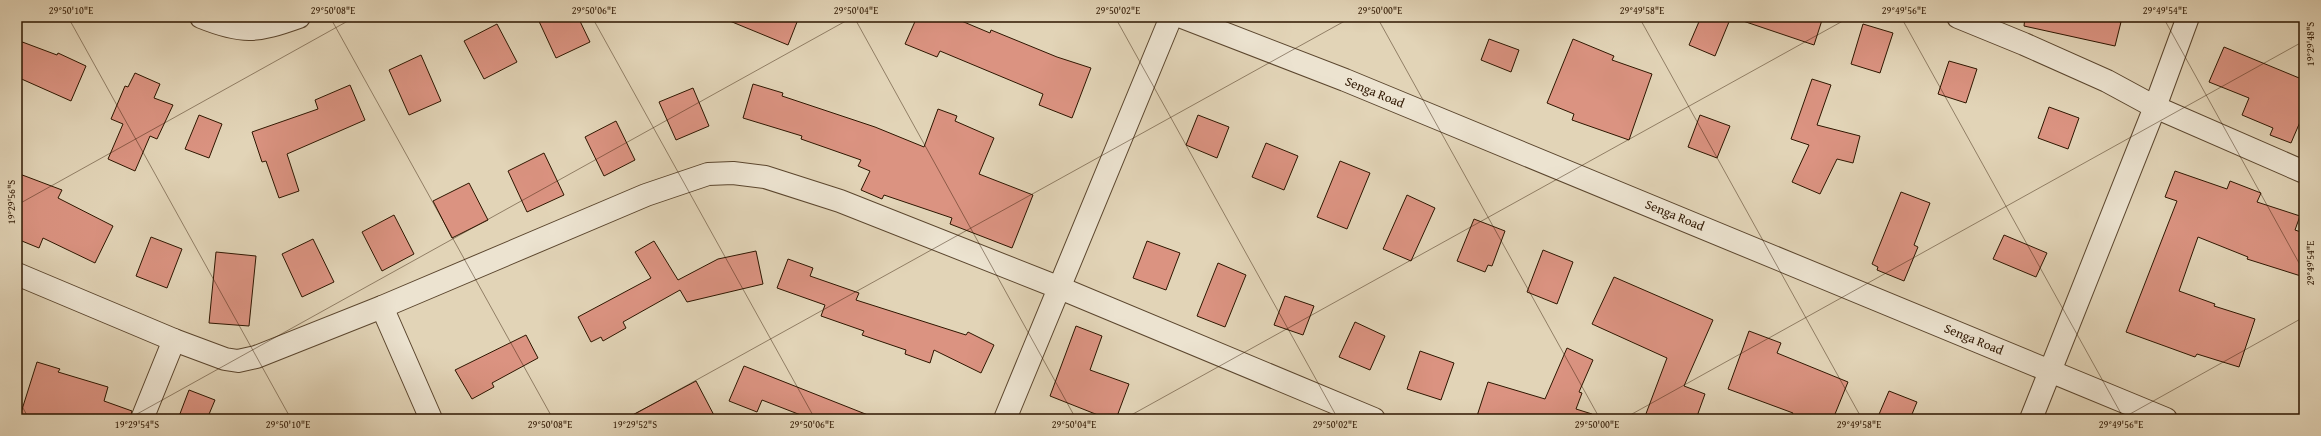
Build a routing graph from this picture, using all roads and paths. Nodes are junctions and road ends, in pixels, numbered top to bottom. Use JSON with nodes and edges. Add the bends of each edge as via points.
{"nodes":[{"id":1,"x":201,"y":17,"type":"edge"},
{"id":2,"x":299,"y":17,"type":"edge"},
{"id":3,"x":1171,"y":17,"type":"edge"},
{"id":4,"x":1182,"y":17,"type":"edge"},
{"id":5,"x":2188,"y":17,"type":"edge"},
{"id":6,"x":1966,"y":19,"type":"edge"},
{"id":7,"x":2155,"y":107,"type":"junction"},
{"id":8,"x":2304,"y":172,"type":"edge"},
{"id":9,"x":17,"y":274,"type":"edge"},
{"id":10,"x":1060,"y":288,"type":"junction"},
{"id":11,"x":382,"y":307,"type":"junction"},
{"id":12,"x":174,"y":340,"type":"junction"},
{"id":13,"x":2050,"y":370,"type":"junction"},
{"id":14,"x":142,"y":419,"type":"edge"},
{"id":15,"x":431,"y":419,"type":"edge"},
{"id":16,"x":1005,"y":419,"type":"edge"},
{"id":17,"x":1374,"y":419,"type":"edge"},
{"id":18,"x":2031,"y":419,"type":"edge"},
{"id":19,"x":2166,"y":419,"type":"edge"}],
"edges":[{"from":1,"to":2,"type":"street","via":[[226,28],[250,30]]},
{"from":3,"to":10,"type":"street"},
{"from":4,"to":13,"type":"street","name":"Senga Road","via":[[1345,80]]},
{"from":5,"to":7,"type":"street"},
{"from":6,"to":7,"type":"street","via":[[2100,78]]},
{"from":7,"to":8,"type":"street"},
{"from":7,"to":13,"type":"street"},
{"from":9,"to":12,"type":"street"},
{"from":10,"to":11,"type":"street","via":[[840,201],[765,177],[733,173],[708,174],[646,195]]},
{"from":10,"to":16,"type":"street"},
{"from":10,"to":17,"type":"street"},
{"from":11,"to":12,"type":"street","via":[[243,360],[225,359]]},
{"from":11,"to":15,"type":"street"},
{"from":12,"to":14,"type":"street"},
{"from":13,"to":18,"type":"street"},
{"from":13,"to":19,"type":"street","name":"Senga Road"}]}
